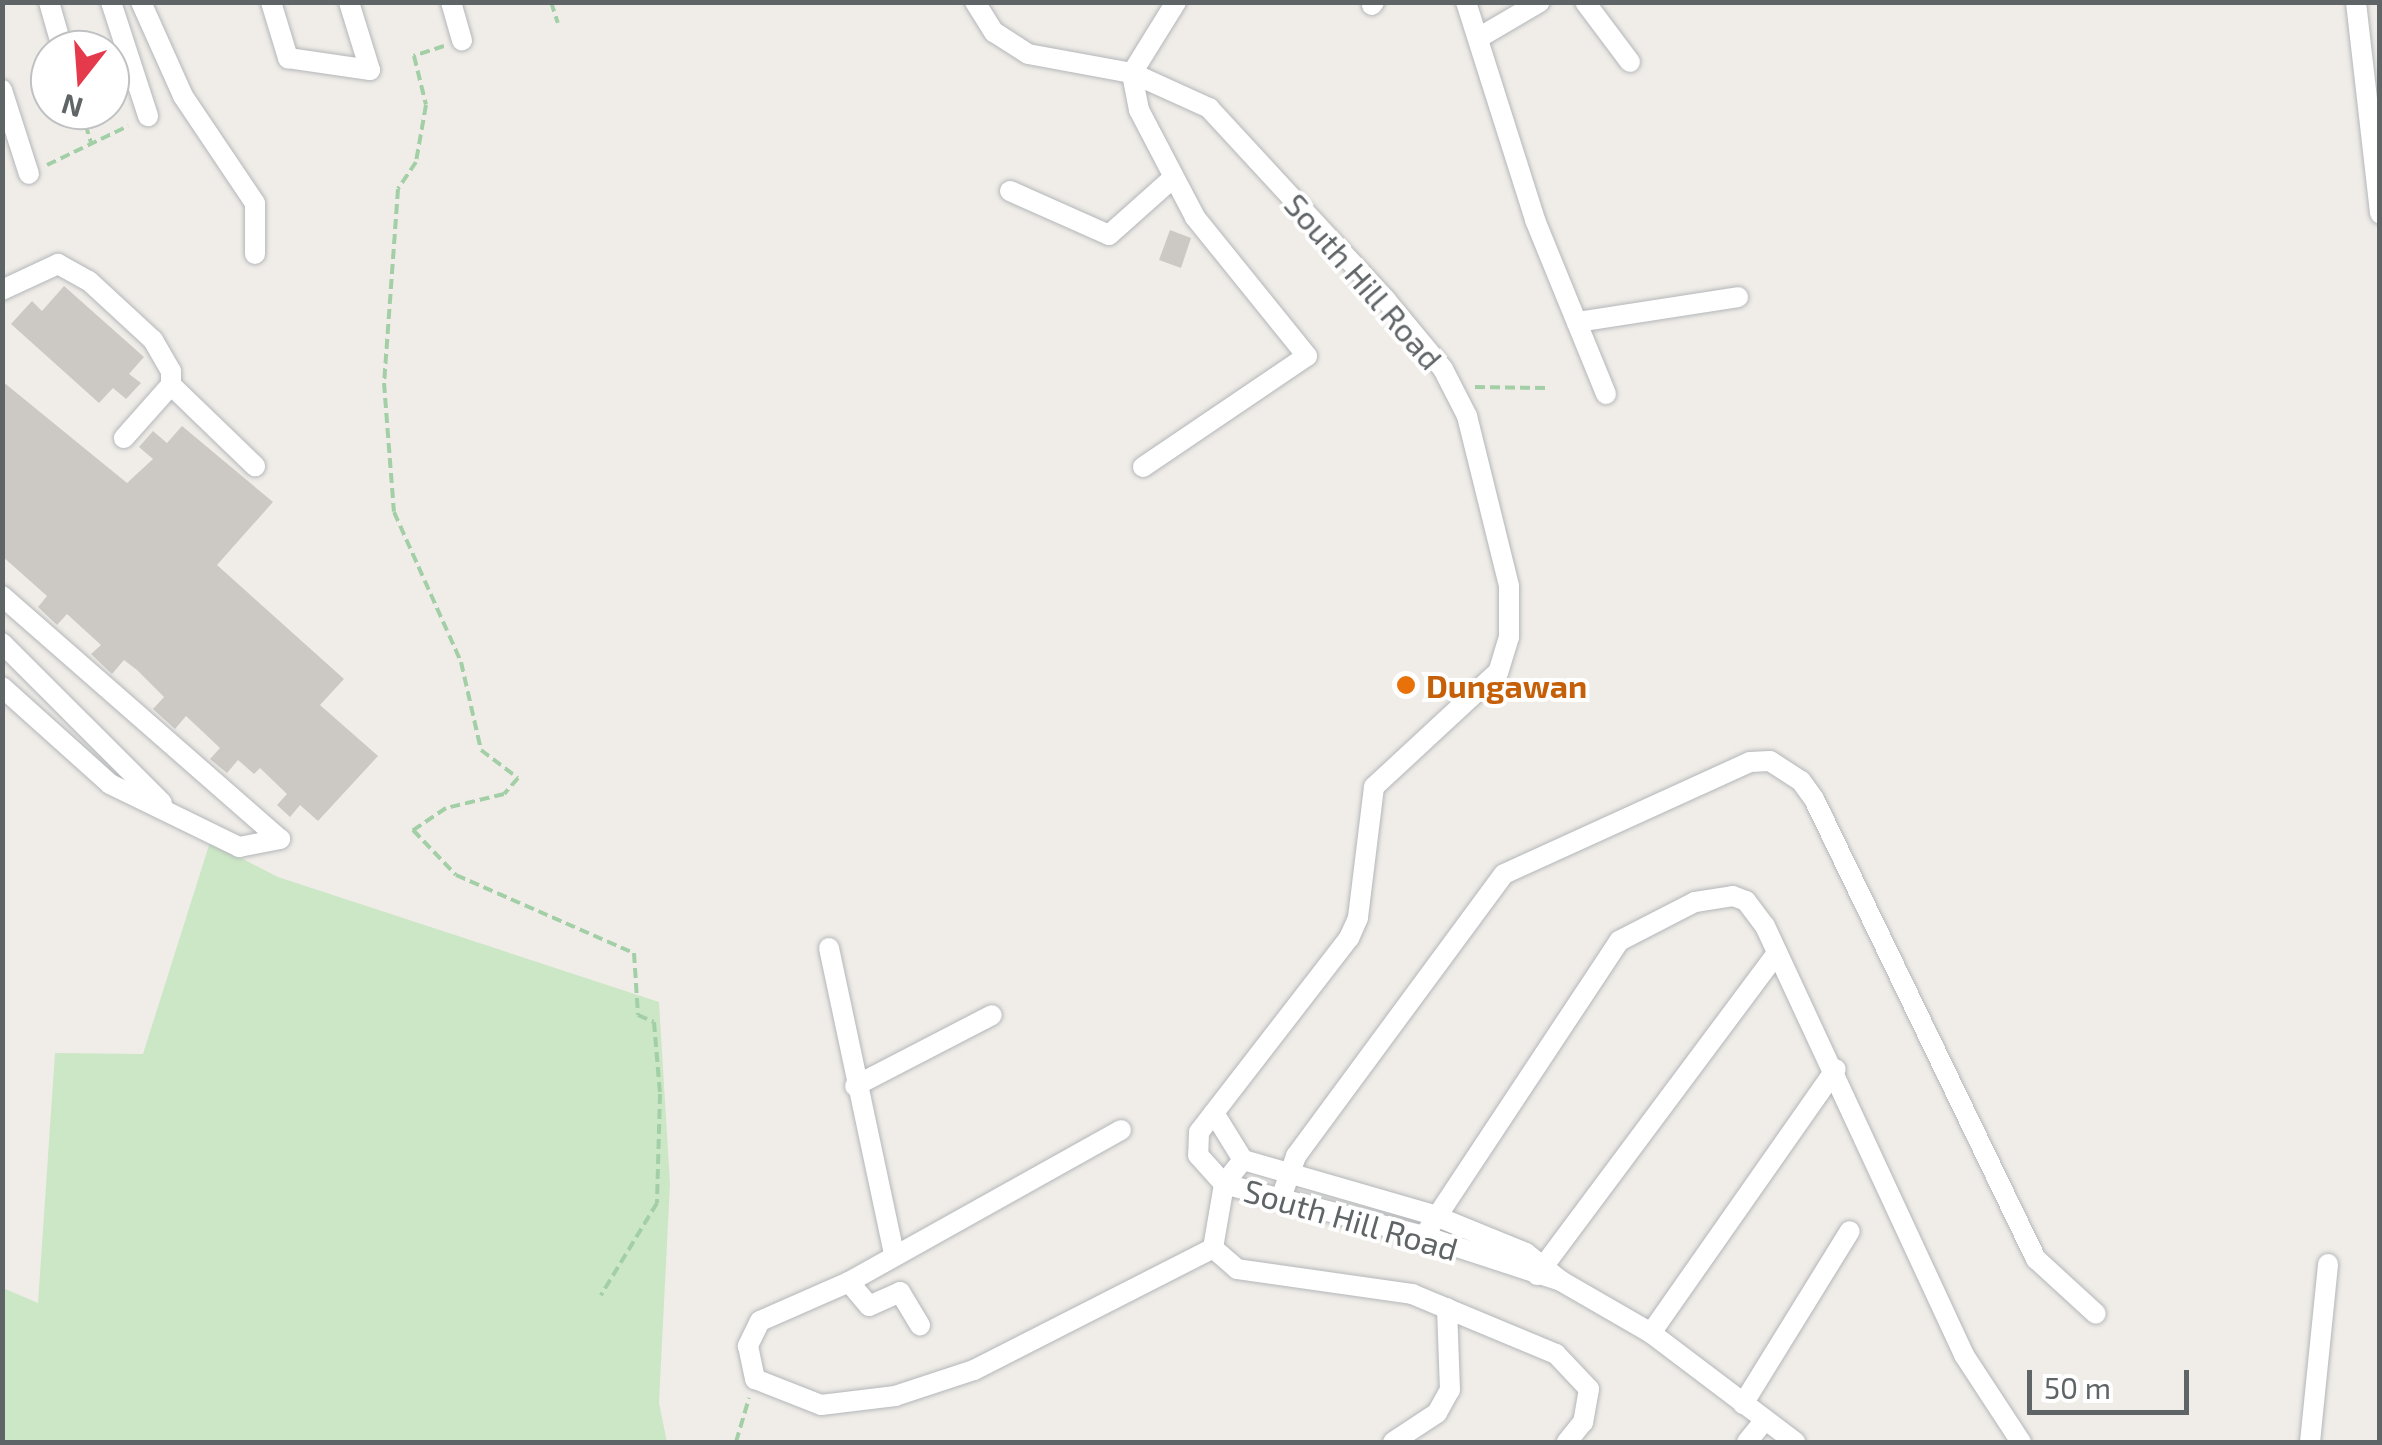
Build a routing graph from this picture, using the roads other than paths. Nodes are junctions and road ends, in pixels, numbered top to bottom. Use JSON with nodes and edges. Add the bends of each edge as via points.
{"nodes":[{"id":1,"x":49,"y":2,"type":"edge"},
{"id":2,"x":111,"y":2,"type":"edge"},
{"id":3,"x":141,"y":2,"type":"edge"},
{"id":4,"x":270,"y":2,"type":"edge"},
{"id":5,"x":349,"y":2,"type":"edge"},
{"id":6,"x":452,"y":2,"type":"edge"},
{"id":7,"x":975,"y":2,"type":"edge"},
{"id":8,"x":1176,"y":2,"type":"edge"},
{"id":9,"x":1466,"y":2,"type":"edge"},
{"id":10,"x":1540,"y":2,"type":"edge"},
{"id":11,"x":1586,"y":2,"type":"edge"},
{"id":12,"x":2356,"y":2,"type":"edge"},
{"id":13,"x":56,"y":30,"type":"edge"},
{"id":14,"x":1480,"y":36,"type":"junction"},
{"id":15,"x":462,"y":40,"type":"road end"},
{"id":16,"x":1630,"y":62,"type":"dead end"},
{"id":17,"x":1132,"y":73,"type":"junction"},
{"id":18,"x":2,"y":90,"type":"edge"},
{"id":19,"x":148,"y":116,"type":"road end"},
{"id":20,"x":29,"y":174,"type":"road end"},
{"id":21,"x":1173,"y":178,"type":"junction"},
{"id":22,"x":1010,"y":191,"type":"dead end"},
{"id":23,"x":2380,"y":214,"type":"edge"},
{"id":24,"x":255,"y":254,"type":"dead end"},
{"id":25,"x":2,"y":290,"type":"edge"},
{"id":26,"x":1738,"y":296,"type":"dead end"},
{"id":27,"x":1577,"y":322,"type":"junction"},
{"id":28,"x":171,"y":385,"type":"junction"},
{"id":29,"x":1606,"y":394,"type":"dead end"},
{"id":30,"x":124,"y":438,"type":"dead end"},
{"id":31,"x":256,"y":466,"type":"dead end"},
{"id":32,"x":1143,"y":467,"type":"dead end"},
{"id":33,"x":2,"y":596,"type":"edge"},
{"id":34,"x":2,"y":643,"type":"edge"},
{"id":35,"x":2,"y":688,"type":"edge"},
{"id":36,"x":174,"y":816,"type":"junction"},
{"id":37,"x":829,"y":948,"type":"dead end"},
{"id":38,"x":1777,"y":954,"type":"junction"},
{"id":39,"x":992,"y":1015,"type":"dead end"},
{"id":40,"x":1836,"y":1069,"type":"junction"},
{"id":41,"x":855,"y":1086,"type":"junction"},
{"id":42,"x":1214,"y":1112,"type":"junction"},
{"id":43,"x":1121,"y":1130,"type":"dead end"},
{"id":44,"x":1243,"y":1160,"type":"junction"},
{"id":45,"x":1286,"y":1172,"type":"junction"},
{"id":46,"x":1224,"y":1184,"type":"junction"},
{"id":47,"x":1281,"y":1198,"type":"junction"},
{"id":48,"x":1433,"y":1215,"type":"junction"},
{"id":49,"x":1850,"y":1231,"type":"dead end"},
{"id":50,"x":1424,"y":1236,"type":"junction"},
{"id":51,"x":1213,"y":1248,"type":"junction"},
{"id":52,"x":894,"y":1254,"type":"junction"},
{"id":53,"x":2328,"y":1264,"type":"dead end"},
{"id":54,"x":1540,"y":1270,"type":"junction"},
{"id":55,"x":848,"y":1282,"type":"junction"},
{"id":56,"x":1448,"y":1308,"type":"junction"},
{"id":57,"x":2096,"y":1314,"type":"dead end"},
{"id":58,"x":920,"y":1325,"type":"dead end"},
{"id":59,"x":1650,"y":1333,"type":"junction"},
{"id":60,"x":1743,"y":1404,"type":"junction"},
{"id":61,"x":1764,"y":1420,"type":"junction"},
{"id":62,"x":1392,"y":1442,"type":"edge"},
{"id":63,"x":1566,"y":1442,"type":"edge"},
{"id":64,"x":1747,"y":1442,"type":"edge"},
{"id":65,"x":1795,"y":1442,"type":"edge"},
{"id":66,"x":2021,"y":1442,"type":"edge"},
{"id":67,"x":2310,"y":1442,"type":"edge"}],
"edges":[{"from":1,"to":13,"type":"street"},
{"from":2,"to":19,"type":"street"},
{"from":3,"to":24,"type":"street","via":[[183,96],[255,203]]},
{"from":4,"to":5,"type":"street","via":[[288,58],[370,70]]},
{"from":6,"to":15,"type":"street"},
{"from":7,"to":17,"type":"street","name":"South Hill Road","via":[[994,32],[1028,54]]},
{"from":8,"to":17,"type":"street"},
{"from":9,"to":14,"type":"street"},
{"from":10,"to":14,"type":"street"},
{"from":11,"to":16,"type":"street"},
{"from":12,"to":23,"type":"street"},
{"from":14,"to":27,"type":"street","via":[[1535,220]]},
{"from":17,"to":21,"type":"street","via":[[1139,110]]},
{"from":17,"to":42,"type":"street","name":"South Hill Road","via":[[1209,108],[1443,368],[1476,450],[1511,610],[1504,658],[1491,683],[1374,787],[1350,938]]},
{"from":18,"to":20,"type":"street"},
{"from":21,"to":22,"type":"street","via":[[1109,235]]},
{"from":21,"to":32,"type":"street","via":[[1242,282],[1307,356]]},
{"from":25,"to":28,"type":"street","via":[[58,264],[72,270],[152,340],[171,370]]},
{"from":26,"to":27,"type":"street"},
{"from":27,"to":29,"type":"street"},
{"from":28,"to":30,"type":"street"},
{"from":28,"to":31,"type":"street"},
{"from":33,"to":36,"type":"street","via":[[280,839],[239,846]]},
{"from":34,"to":36,"type":"street"},
{"from":35,"to":36,"type":"street","via":[[110,784]]},
{"from":37,"to":41,"type":"street"},
{"from":38,"to":40,"type":"street"},
{"from":38,"to":48,"type":"street","via":[[1757,912],[1732,896],[1694,902],[1630,932]]},
{"from":38,"to":54,"type":"street"},
{"from":39,"to":41,"type":"street"},
{"from":40,"to":59,"type":"street"},
{"from":40,"to":66,"type":"street","via":[[1964,1355]]},
{"from":41,"to":52,"type":"street"},
{"from":42,"to":44,"type":"street","name":"South Hill Road"},
{"from":42,"to":46,"type":"street","name":"South Hill Road","via":[[1196,1143],[1198,1156]]},
{"from":43,"to":52,"type":"street"},
{"from":44,"to":45,"type":"street","name":"South Hill Road"},
{"from":44,"to":46,"type":"street"},
{"from":45,"to":47,"type":"street"},
{"from":45,"to":48,"type":"street","name":"South Hill Road"},
{"from":45,"to":57,"type":"street","via":[[1504,874],[1750,762],[1770,762],[1801,780],[1814,799],[2036,1259]]},
{"from":46,"to":47,"type":"street","name":"South Hill Road"},
{"from":46,"to":51,"type":"street"},
{"from":47,"to":50,"type":"street","name":"South Hill Road"},
{"from":48,"to":50,"type":"street"},
{"from":48,"to":54,"type":"street","name":"South Hill Road"},
{"from":49,"to":60,"type":"street"},
{"from":50,"to":54,"type":"street","name":"South Hill Road"},
{"from":51,"to":55,"type":"street","via":[[974,1370],[895,1396],[821,1405],[755,1379],[748,1346],[760,1321]]},
{"from":51,"to":56,"type":"street","via":[[1238,1269],[1412,1294]]},
{"from":52,"to":55,"type":"street"},
{"from":53,"to":67,"type":"street"},
{"from":54,"to":59,"type":"street","name":"South Hill Road"},
{"from":55,"to":58,"type":"street","via":[[870,1306],[900,1292]]},
{"from":56,"to":62,"type":"street","via":[[1450,1390],[1437,1414]]},
{"from":56,"to":63,"type":"street","via":[[1556,1354],[1589,1389],[1583,1422]]},
{"from":59,"to":60,"type":"street","name":"South Hill Road"},
{"from":60,"to":61,"type":"street","name":"South Hill Road"},
{"from":61,"to":64,"type":"street"},
{"from":61,"to":65,"type":"street","name":"South Hill Road"}]}
